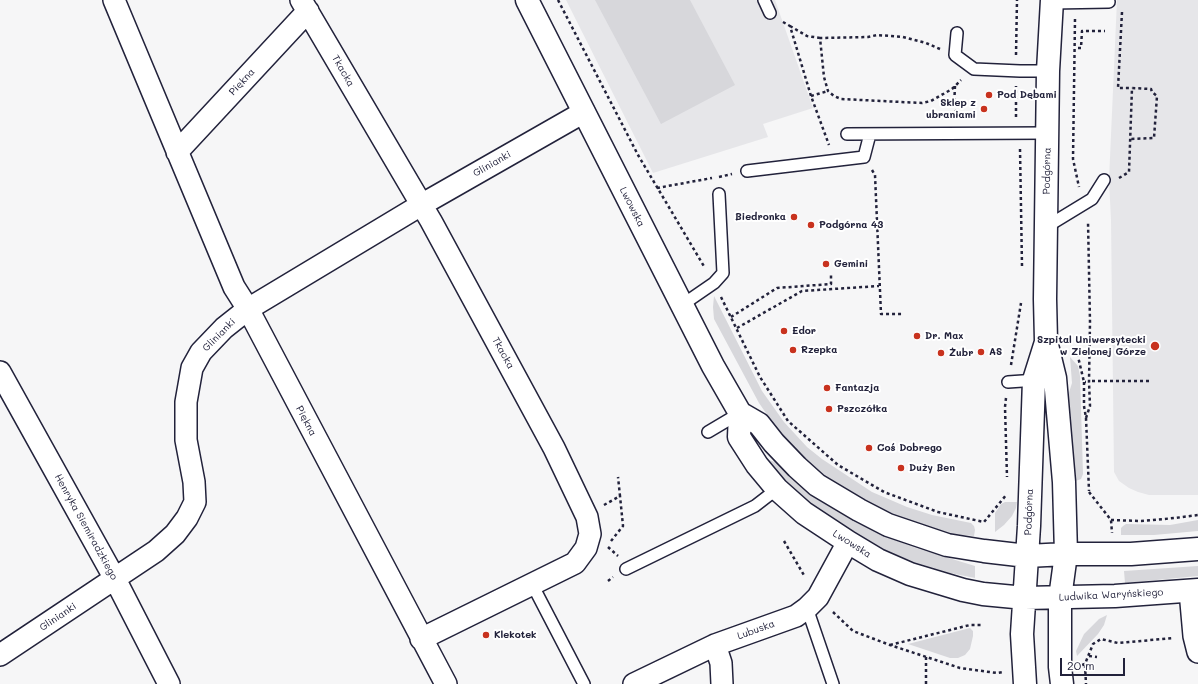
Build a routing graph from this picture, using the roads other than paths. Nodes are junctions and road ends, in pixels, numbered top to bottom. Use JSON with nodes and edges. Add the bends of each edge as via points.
{"nodes":[{"id":1,"x":114,"y":0,"type":"edge"},
{"id":2,"x":528,"y":0,"type":"edge"},
{"id":3,"x":764,"y":0,"type":"edge"},
{"id":4,"x":1052,"y":2,"type":"edge"},
{"id":5,"x":1109,"y":2,"type":"dead end"},
{"id":6,"x":304,"y":5,"type":"edge"},
{"id":7,"x":770,"y":13,"type":"road end"},
{"id":8,"x":957,"y":33,"type":"dead end"},
{"id":9,"x":1048,"y":70,"type":"junction"},
{"id":10,"x":584,"y":112,"type":"junction"},
{"id":11,"x":1047,"y":133,"type":"junction"},
{"id":12,"x":847,"y":134,"type":"dead end"},
{"id":13,"x":870,"y":134,"type":"junction"},
{"id":14,"x":177,"y":152,"type":"junction"},
{"id":15,"x":747,"y":171,"type":"dead end"},
{"id":16,"x":1104,"y":180,"type":"dead end"},
{"id":17,"x":719,"y":194,"type":"dead end"},
{"id":18,"x":421,"y":205,"type":"junction"},
{"id":19,"x":1046,"y":227,"type":"junction"},
{"id":20,"x":682,"y":305,"type":"junction"},
{"id":21,"x":248,"y":309,"type":"junction"},
{"id":22,"x":0,"y":372,"type":"edge"},
{"id":23,"x":1044,"y":379,"type":"junction"},
{"id":24,"x":1008,"y":382,"type":"road end"},
{"id":25,"x":740,"y":413,"type":"junction"},
{"id":26,"x":708,"y":432,"type":"dead end"},
{"id":27,"x":777,"y":489,"type":"junction"},
{"id":28,"x":848,"y":542,"type":"junction"},
{"id":29,"x":1198,"y":549,"type":"edge"},
{"id":30,"x":1066,"y":554,"type":"junction"},
{"id":31,"x":1027,"y":556,"type":"junction"},
{"id":32,"x":626,"y":570,"type":"dead end"},
{"id":33,"x":115,"y":579,"type":"junction"},
{"id":34,"x":532,"y":584,"type":"junction"},
{"id":35,"x":1194,"y":590,"type":"edge"},
{"id":36,"x":1025,"y":598,"type":"junction"},
{"id":37,"x":1060,"y":598,"type":"junction"},
{"id":38,"x":812,"y":603,"type":"junction"},
{"id":39,"x":421,"y":639,"type":"junction"},
{"id":40,"x":1196,"y":644,"type":"edge"},
{"id":41,"x":715,"y":645,"type":"junction"},
{"id":42,"x":0,"y":655,"type":"edge"},
{"id":43,"x":169,"y":684,"type":"edge"},
{"id":44,"x":446,"y":684,"type":"edge"},
{"id":45,"x":584,"y":684,"type":"edge"},
{"id":46,"x":634,"y":684,"type":"edge"},
{"id":47,"x":722,"y":684,"type":"edge"},
{"id":48,"x":833,"y":684,"type":"edge"},
{"id":49,"x":1025,"y":684,"type":"edge"},
{"id":50,"x":1062,"y":684,"type":"edge"}],
"edges":[{"from":1,"to":14,"type":"street","name":"Piękna"},
{"from":2,"to":10,"type":"street","name":"Lwowska"},
{"from":3,"to":7,"type":"lane"},
{"from":4,"to":5,"type":"lane"},
{"from":4,"to":9,"type":"street","name":"Podgórna"},
{"from":6,"to":14,"type":"street","name":"Piękna"},
{"from":6,"to":18,"type":"street","name":"Tkacka"},
{"from":8,"to":9,"type":"lane","via":[[955,55],[974,69]]},
{"from":9,"to":11,"type":"street","name":"Podgórna"},
{"from":10,"to":18,"type":"street","name":"Glinianki"},
{"from":10,"to":20,"type":"street","name":"Lwowska"},
{"from":11,"to":13,"type":"lane"},
{"from":11,"to":19,"type":"street","name":"Podgórna"},
{"from":12,"to":13,"type":"lane"},
{"from":13,"to":15,"type":"lane","via":[[864,157]]},
{"from":14,"to":21,"type":"street","name":"Piękna","via":[[234,287]]},
{"from":16,"to":19,"type":"lane","via":[[1092,199]]},
{"from":17,"to":20,"type":"lane","via":[[723,273],[714,283]]},
{"from":18,"to":21,"type":"street","name":"Glinianki"},
{"from":18,"to":34,"type":"street","name":"Tkacka","via":[[554,448],[587,517],[590,534],[586,548],[575,563]]},
{"from":19,"to":23,"type":"street","name":"Podgórna"},
{"from":20,"to":25,"type":"street","name":"Lwowska"},
{"from":21,"to":33,"type":"street","name":"Glinianki","via":[[224,328],[201,352],[192,368],[186,402],[186,440],[195,502],[175,534],[156,551]]},
{"from":21,"to":39,"type":"street","name":"Piękna"},
{"from":22,"to":33,"type":"street","name":"Henryka Siemiradzkiego"},
{"from":23,"to":24,"type":"lane"},
{"from":23,"to":30,"type":"street","name":"Podgórna","via":[[1064,482]]},
{"from":23,"to":31,"type":"street","name":"Podgórna"},
{"from":25,"to":26,"type":"lane"},
{"from":25,"to":27,"type":"street","name":"Lwowska","via":[[739,437]]},
{"from":25,"to":31,"type":"street","via":[[759,424],[774,443],[817,485],[888,525],[947,545]]},
{"from":27,"to":28,"type":"street","name":"Lwowska","via":[[804,513]]},
{"from":27,"to":32,"type":"lane","via":[[755,506]]},
{"from":28,"to":36,"type":"street","name":"Lwowska","via":[[878,560],[947,586],[983,594]]},
{"from":28,"to":38,"type":"street","name":"Lubuska"},
{"from":29,"to":30,"type":"street","via":[[1131,554]]},
{"from":30,"to":31,"type":"street"},
{"from":30,"to":37,"type":"street","name":"Podgórna"},
{"from":31,"to":36,"type":"street","name":"Podgórna"},
{"from":33,"to":42,"type":"street","name":"Glinianki"},
{"from":33,"to":43,"type":"street","name":"Henryka Siemiradzkiego"},
{"from":34,"to":39,"type":"street","name":"Tkacka"},
{"from":34,"to":45,"type":"lane"},
{"from":35,"to":37,"type":"street","name":"Ludwika Waryńskiego"},
{"from":35,"to":40,"type":"street"},
{"from":36,"to":37,"type":"street","name":"Ludwika Waryńskiego"},
{"from":36,"to":49,"type":"street","name":"Podgórna","via":[[1022,634]]},
{"from":37,"to":50,"type":"street","name":"Podgórna"},
{"from":38,"to":41,"type":"street","name":"Lubuska","via":[[796,616]]},
{"from":38,"to":48,"type":"lane","via":[[821,647]]},
{"from":39,"to":44,"type":"street","name":"Piękna"},
{"from":41,"to":46,"type":"street","name":"Lubuska"},
{"from":41,"to":47,"type":"street","via":[[721,663]]}]}
